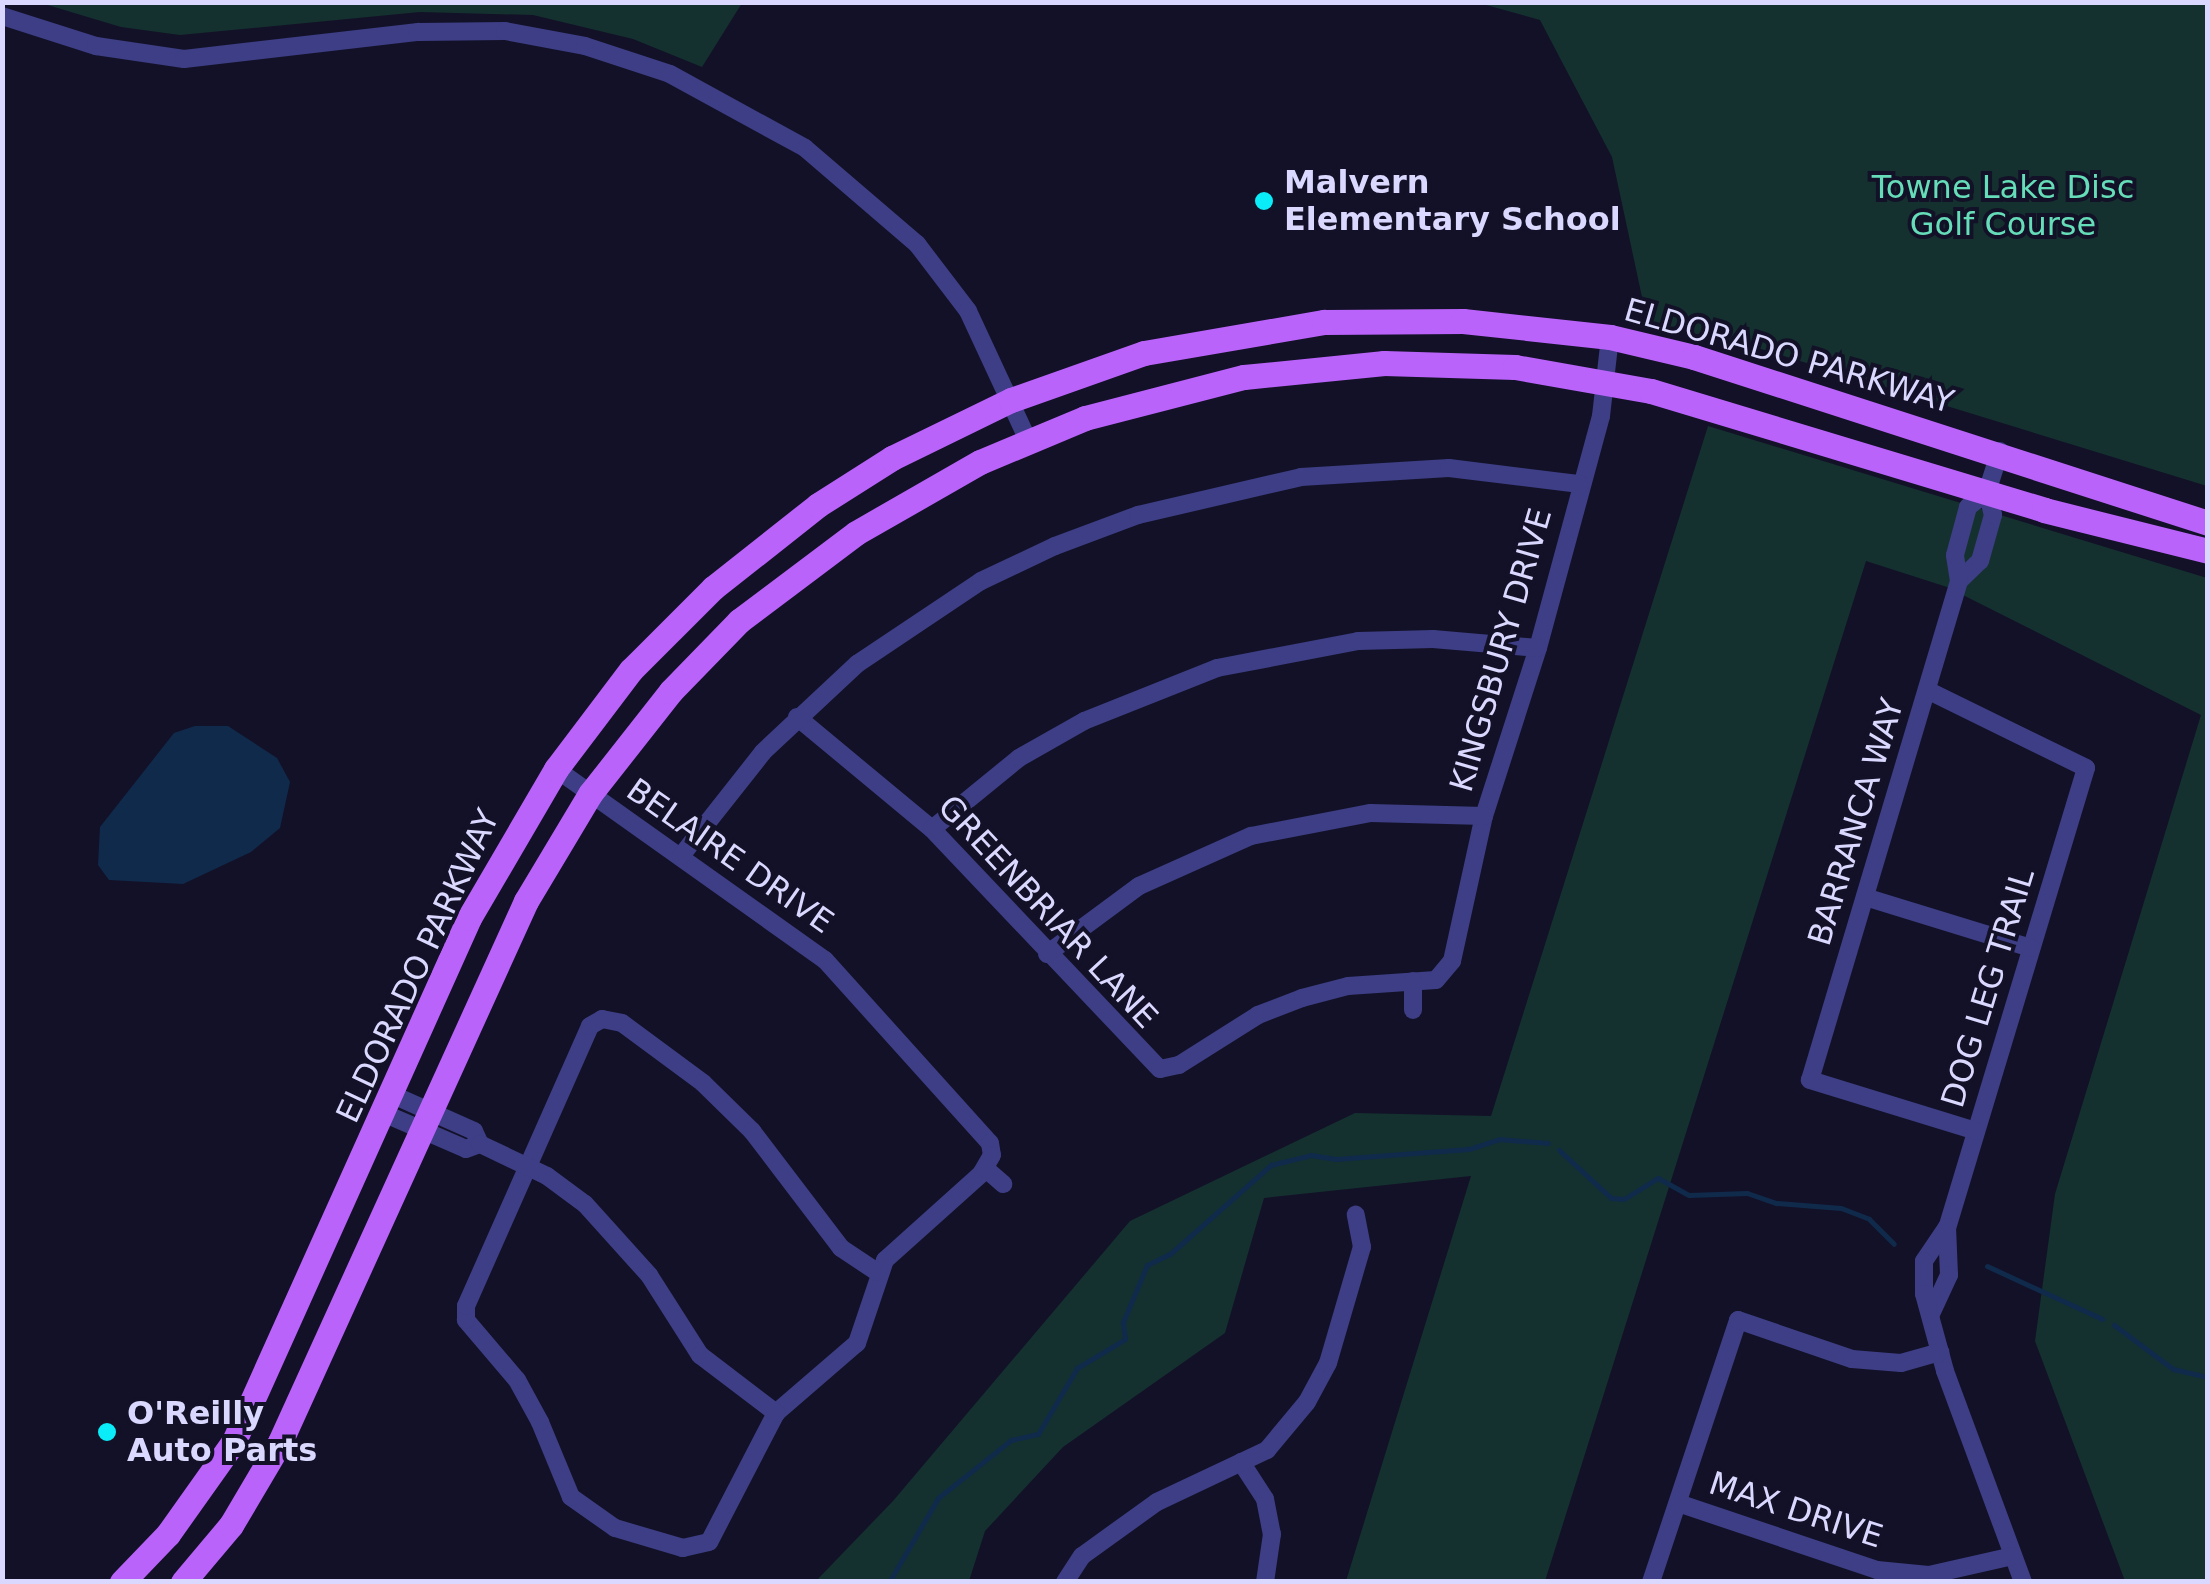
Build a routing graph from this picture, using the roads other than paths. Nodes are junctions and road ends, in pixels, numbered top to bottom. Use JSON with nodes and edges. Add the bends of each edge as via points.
{"nodes":[{"id":1,"x":2,"y":16,"type":"edge"},
{"id":2,"x":1610,"y":337,"type":"junction"},
{"id":3,"x":1607,"y":381,"type":"junction"},
{"id":4,"x":1011,"y":400,"type":"junction"},
{"id":5,"x":1028,"y":440,"type":"junction"},
{"id":6,"x":2000,"y":451,"type":"junction"},
{"id":7,"x":1580,"y":484,"type":"junction"},
{"id":8,"x":1987,"y":492,"type":"junction"},
{"id":9,"x":2208,"y":523,"type":"edge"},
{"id":10,"x":2208,"y":551,"type":"edge"},
{"id":11,"x":1959,"y":582,"type":"junction"},
{"id":12,"x":714,"y":588,"type":"junction"},
{"id":13,"x":740,"y":621,"type":"junction"},
{"id":14,"x":1538,"y":648,"type":"junction"},
{"id":15,"x":1928,"y":690,"type":"junction"},
{"id":16,"x":797,"y":717,"type":"junction"},
{"id":17,"x":556,"y":769,"type":"junction"},
{"id":18,"x":590,"y":794,"type":"junction"},
{"id":19,"x":1484,"y":816,"type":"junction"},
{"id":20,"x":932,"y":829,"type":"junction"},
{"id":21,"x":682,"y":856,"type":"junction"},
{"id":22,"x":1865,"y":897,"type":"junction"},
{"id":23,"x":2030,"y":948,"type":"junction"},
{"id":24,"x":1048,"y":954,"type":"junction"},
{"id":25,"x":1442,"y":977,"type":"joint"},
{"id":26,"x":1413,"y":981,"type":"junction"},
{"id":27,"x":1413,"y":1010,"type":"dead end"},
{"id":28,"x":387,"y":1104,"type":"junction"},
{"id":29,"x":426,"y":1121,"type":"junction"},
{"id":30,"x":1976,"y":1131,"type":"junction"},
{"id":31,"x":524,"y":1164,"type":"junction"},
{"id":32,"x":986,"y":1169,"type":"junction"},
{"id":33,"x":1003,"y":1184,"type":"dead end"},
{"id":34,"x":1356,"y":1215,"type":"dead end"},
{"id":35,"x":1947,"y":1226,"type":"junction"},
{"id":36,"x":877,"y":1272,"type":"junction"},
{"id":37,"x":1931,"y":1314,"type":"junction"},
{"id":38,"x":1940,"y":1352,"type":"junction"},
{"id":39,"x":274,"y":1359,"type":"junction"},
{"id":40,"x":314,"y":1376,"type":"junction"},
{"id":41,"x":263,"y":1385,"type":"junction"},
{"id":42,"x":776,"y":1414,"type":"junction"},
{"id":43,"x":1241,"y":1462,"type":"junction"},
{"id":44,"x":1678,"y":1503,"type":"junction"},
{"id":45,"x":230,"y":1525,"type":"junction"},
{"id":46,"x":2013,"y":1556,"type":"junction"},
{"id":47,"x":122,"y":1582,"type":"edge"},
{"id":48,"x":183,"y":1582,"type":"edge"},
{"id":49,"x":1065,"y":1582,"type":"edge"},
{"id":50,"x":1266,"y":1582,"type":"edge"},
{"id":51,"x":1651,"y":1582,"type":"edge"},
{"id":52,"x":2022,"y":1582,"type":"edge"}],
"edges":[{"from":1,"to":4,"type":"street","via":[[96,46],[184,59],[418,32],[505,31],[585,46],[670,74],[791,140],[887,215],[968,311]]},
{"from":2,"to":3,"type":"street","name":"KINGSBURY DRIVE"},
{"from":2,"to":4,"type":"main road","name":"ELDORADO PARKWAY","via":[[1462,320],[1324,322],[1144,353]]},
{"from":2,"to":6,"type":"main road","name":"ELDORADO PARKWAY"},
{"from":3,"to":5,"type":"main road","via":[[1432,362],[1293,369],[1147,398]]},
{"from":3,"to":7,"type":"street","name":"KINGSBURY DRIVE"},
{"from":3,"to":8,"type":"main road"},
{"from":4,"to":5,"type":"street"},
{"from":4,"to":12,"type":"main road","name":"ELDORADO PARKWAY","via":[[850,483]]},
{"from":5,"to":13,"type":"main road","via":[[912,496]]},
{"from":6,"to":8,"type":"street","name":"BARRANCA WAY"},
{"from":6,"to":9,"type":"main road","name":"ELDORADO PARKWAY"},
{"from":7,"to":14,"type":"street","name":"KINGSBURY DRIVE"},
{"from":7,"to":16,"type":"street","via":[[1466,470],[1375,469],[1286,480],[1138,514],[981,581],[857,664]]},
{"from":8,"to":10,"type":"main road"},
{"from":8,"to":11,"type":"street","name":"BARRANCA WAY","via":[[1968,507],[1955,554]]},
{"from":8,"to":11,"type":"street","name":"BARRANCA WAY","via":[[1994,515],[1980,561]]},
{"from":11,"to":15,"type":"street","name":"BARRANCA WAY"},
{"from":12,"to":13,"type":"main road"},
{"from":12,"to":17,"type":"main road","name":"ELDORADO PARKWAY","via":[[631,670]]},
{"from":13,"to":18,"type":"main road","via":[[671,690]]},
{"from":14,"to":19,"type":"street","name":"KINGSBURY DRIVE"},
{"from":14,"to":20,"type":"street","via":[[1433,638],[1358,641],[1217,668],[1084,720],[1019,758]]},
{"from":15,"to":22,"type":"street","name":"BARRANCA WAY"},
{"from":15,"to":23,"type":"street","name":"DOG LEG TRAIL","via":[[2086,768]]},
{"from":16,"to":20,"type":"street","name":"GREENBRIAR LANE"},
{"from":16,"to":21,"type":"street"},
{"from":17,"to":18,"type":"street","name":"BELAIRE DRIVE"},
{"from":17,"to":28,"type":"main road","name":"ELDORADO PARKWAY","via":[[484,886]]},
{"from":18,"to":21,"type":"street","name":"BELAIRE DRIVE"},
{"from":18,"to":29,"type":"main road","via":[[526,900]]},
{"from":19,"to":24,"type":"street","via":[[1371,812],[1250,836],[1138,886]]},
{"from":19,"to":25,"type":"street","name":"KINGSBURY DRIVE","via":[[1469,897]]},
{"from":20,"to":24,"type":"street","name":"GREENBRIAR LANE"},
{"from":21,"to":32,"type":"street","name":"BELAIRE DRIVE","via":[[761,909],[881,1016],[990,1143]]},
{"from":22,"to":23,"type":"street"},
{"from":22,"to":30,"type":"street","name":"BARRANCA WAY","via":[[1810,1080]]},
{"from":23,"to":30,"type":"street","name":"DOG LEG TRAIL"},
{"from":24,"to":26,"type":"street","name":"GREENBRIAR LANE","via":[[1144,1057],[1166,1070],[1258,1015],[1302,998]]},
{"from":25,"to":26,"type":"street","name":"GREENBRIAR LANE"},
{"from":26,"to":27,"type":"street"},
{"from":28,"to":29,"type":"street"},
{"from":28,"to":39,"type":"main road","name":"ELDORADO PARKWAY"},
{"from":29,"to":31,"type":"street","via":[[466,1149],[480,1144]]},
{"from":29,"to":40,"type":"main road"},
{"from":30,"to":35,"type":"street","name":"DOG LEG TRAIL"},
{"from":31,"to":36,"type":"street","via":[[590,1026],[602,1020],[638,1033],[704,1082],[752,1131],[841,1248]]},
{"from":31,"to":42,"type":"street","via":[[585,1204],[620,1237],[700,1355]]},
{"from":31,"to":42,"type":"street","via":[[466,1320],[516,1380],[571,1498],[615,1528],[683,1548],[709,1542]]},
{"from":32,"to":33,"type":"street"},
{"from":32,"to":36,"type":"street"},
{"from":34,"to":43,"type":"street","via":[[1362,1247],[1328,1363],[1286,1429],[1267,1450]]},
{"from":35,"to":37,"type":"street","name":"DOG LEG TRAIL","via":[[1950,1275]]},
{"from":35,"to":37,"type":"street","name":"DOG LEG TRAIL","via":[[1931,1245],[1921,1274]]},
{"from":36,"to":42,"type":"street","via":[[857,1343]]},
{"from":37,"to":38,"type":"street","name":"DOG LEG TRAIL"},
{"from":38,"to":44,"type":"street","via":[[1901,1362],[1852,1359],[1738,1320]]},
{"from":38,"to":46,"type":"street","name":"DOG LEG TRAIL"},
{"from":39,"to":40,"type":"main road"},
{"from":39,"to":41,"type":"main road","name":"ELDORADO PARKWAY"},
{"from":40,"to":45,"type":"main road"},
{"from":41,"to":45,"type":"main road","via":[[250,1440],[212,1500]]},
{"from":41,"to":47,"type":"main road","name":"ELDORADO PARKWAY","via":[[210,1479]]},
{"from":43,"to":49,"type":"street","via":[[1195,1481],[1111,1532],[1071,1568]]},
{"from":43,"to":50,"type":"street","via":[[1265,1498],[1272,1534]]},
{"from":44,"to":46,"type":"street","name":"MAX DRIVE","via":[[1876,1570],[1929,1575]]},
{"from":44,"to":51,"type":"street"},
{"from":45,"to":48,"type":"main road"},
{"from":46,"to":52,"type":"street","name":"DOG LEG TRAIL"}]}
